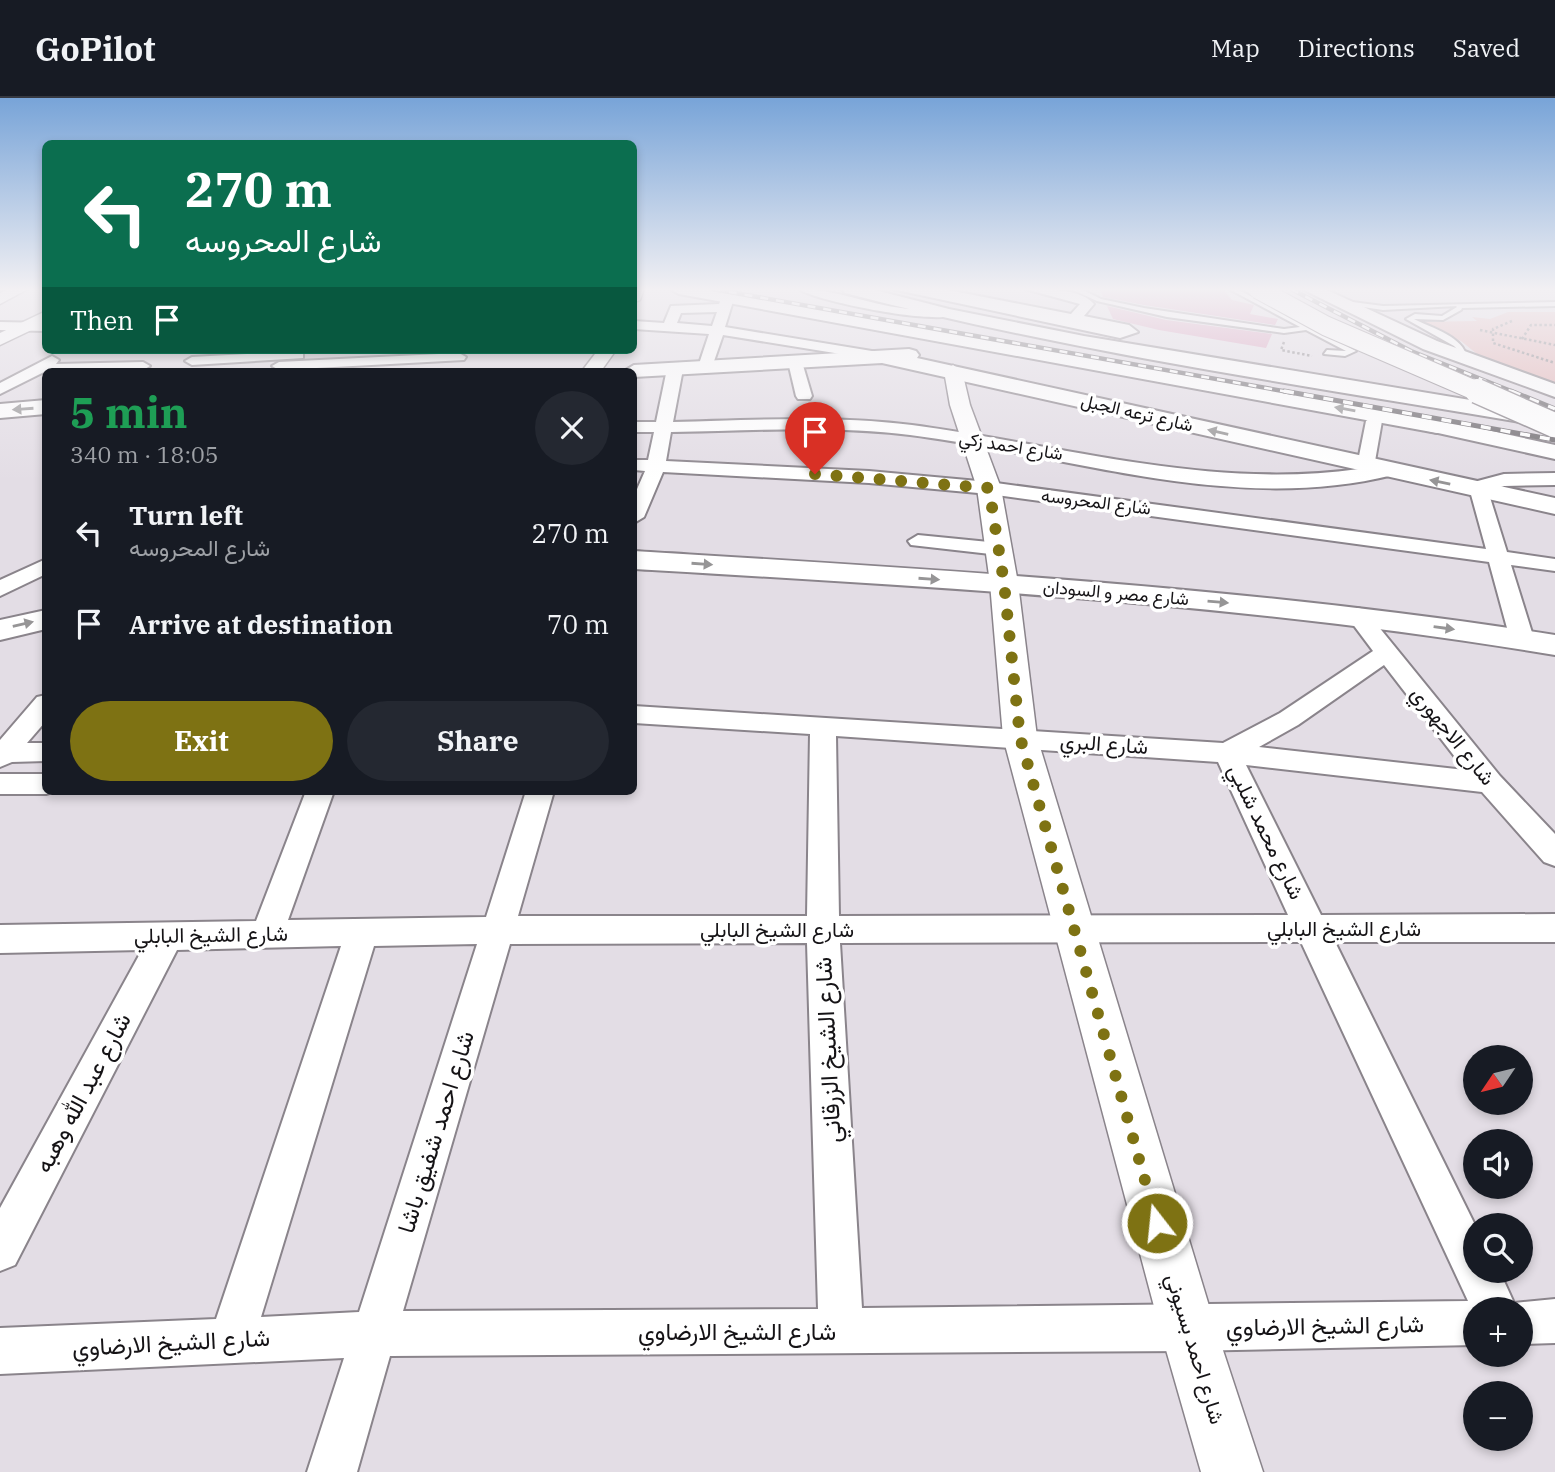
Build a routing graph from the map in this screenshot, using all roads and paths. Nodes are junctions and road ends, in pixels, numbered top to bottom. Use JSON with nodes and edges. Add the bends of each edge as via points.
{"nodes":[{"id":1,"x":709,"y":353,"type":"edge"},
{"id":2,"x":874,"y":353,"type":"edge"},
{"id":3,"x":929,"y":353,"type":"edge"},
{"id":4,"x":1037,"y":353,"type":"edge"},
{"id":5,"x":1149,"y":353,"type":"edge"},
{"id":6,"x":1371,"y":353,"type":"edge"},
{"id":7,"x":1390,"y":353,"type":"edge"},
{"id":8,"x":1452,"y":353,"type":"edge"},
{"id":9,"x":1462,"y":353,"type":"edge"},
{"id":10,"x":1521,"y":353,"type":"edge"},
{"id":11,"x":62,"y":354,"type":"edge"},
{"id":12,"x":238,"y":354,"type":"edge"},
{"id":13,"x":604,"y":354,"type":"edge"},
{"id":14,"x":884,"y":356,"type":"junction"},
{"id":15,"x":459,"y":357,"type":"dead end"},
{"id":16,"x":1463,"y":358,"type":"junction"},
{"id":17,"x":326,"y":359,"type":"edge"},
{"id":18,"x":397,"y":360,"type":"edge"},
{"id":19,"x":435,"y":360,"type":"edge"},
{"id":20,"x":192,"y":361,"type":"dead end"},
{"id":21,"x":795,"y":362,"type":"junction"},
{"id":22,"x":1555,"y":363,"type":"edge"},
{"id":23,"x":144,"y":365,"type":"edge"},
{"id":24,"x":279,"y":366,"type":"dead end"},
{"id":25,"x":705,"y":367,"type":"junction"},
{"id":26,"x":64,"y":368,"type":"edge"},
{"id":27,"x":226,"y":368,"type":"edge"},
{"id":28,"x":593,"y":368,"type":"edge"},
{"id":29,"x":37,"y":369,"type":"junction"},
{"id":30,"x":42,"y":369,"type":"edge"},
{"id":31,"x":675,"y":369,"type":"junction"},
{"id":32,"x":637,"y":371,"type":"edge"},
{"id":33,"x":953,"y":371,"type":"junction"},
{"id":34,"x":0,"y":389,"type":"edge"},
{"id":35,"x":1555,"y":391,"type":"edge"},
{"id":36,"x":804,"y":396,"type":"dead end"},
{"id":37,"x":42,"y":407,"type":"edge"},
{"id":38,"x":0,"y":411,"type":"edge"},
{"id":39,"x":1374,"y":421,"type":"dead end"},
{"id":40,"x":1555,"y":423,"type":"edge"},
{"id":41,"x":637,"y":427,"type":"edge"},
{"id":42,"x":666,"y":427,"type":"junction"},
{"id":43,"x":1555,"y":435,"type":"edge"},
{"id":44,"x":975,"y":440,"type":"junction"},
{"id":45,"x":1119,"y":448,"type":"dead end"},
{"id":46,"x":1555,"y":452,"type":"edge"},
{"id":47,"x":637,"y":465,"type":"edge"},
{"id":48,"x":656,"y":466,"type":"junction"},
{"id":49,"x":1139,"y":468,"type":"junction"},
{"id":50,"x":1377,"y":468,"type":"junction"},
{"id":51,"x":1555,"y":479,"type":"edge"},
{"id":52,"x":989,"y":488,"type":"junction"},
{"id":53,"x":1479,"y":491,"type":"junction"},
{"id":54,"x":1555,"y":506,"type":"edge"},
{"id":55,"x":637,"y":510,"type":"edge"},
{"id":56,"x":918,"y":541,"type":"dead end"},
{"id":57,"x":1499,"y":556,"type":"junction"},
{"id":58,"x":637,"y":560,"type":"edge"},
{"id":59,"x":1555,"y":565,"type":"edge"},
{"id":60,"x":1002,"y":566,"type":"junction"},
{"id":61,"x":42,"y":567,"type":"edge"},
{"id":62,"x":0,"y":589,"type":"edge"},
{"id":63,"x":1357,"y":615,"type":"junction"},
{"id":64,"x":42,"y":620,"type":"edge"},
{"id":65,"x":0,"y":630,"type":"edge"},
{"id":66,"x":1522,"y":639,"type":"junction"},
{"id":67,"x":1555,"y":645,"type":"edge"},
{"id":68,"x":1386,"y":653,"type":"junction"},
{"id":69,"x":42,"y":708,"type":"edge"},
{"id":70,"x":637,"y":714,"type":"edge"},
{"id":71,"x":823,"y":727,"type":"junction"},
{"id":72,"x":1020,"y":737,"type":"junction"},
{"id":73,"x":42,"y":752,"type":"edge"},
{"id":74,"x":1227,"y":753,"type":"junction"},
{"id":75,"x":2,"y":756,"type":"edge"},
{"id":76,"x":1490,"y":783,"type":"junction"},
{"id":77,"x":0,"y":784,"type":"edge"},
{"id":78,"x":42,"y":784,"type":"edge"},
{"id":79,"x":319,"y":795,"type":"edge"},
{"id":80,"x":539,"y":795,"type":"edge"},
{"id":81,"x":1555,"y":853,"type":"edge"},
{"id":82,"x":1555,"y":928,"type":"edge"},
{"id":83,"x":497,"y":930,"type":"junction"},
{"id":84,"x":823,"y":930,"type":"junction"},
{"id":85,"x":1073,"y":930,"type":"junction"},
{"id":86,"x":1314,"y":930,"type":"junction"},
{"id":87,"x":362,"y":933,"type":"junction"},
{"id":88,"x":268,"y":934,"type":"junction"},
{"id":89,"x":167,"y":936,"type":"junction"},
{"id":90,"x":0,"y":939,"type":"edge"},
{"id":91,"x":1463,"y":1245,"type":"edge"},
{"id":92,"x":0,"y":1250,"type":"edge"},
{"id":93,"x":1555,"y":1321,"type":"edge"},
{"id":94,"x":1533,"y":1322,"type":"edge"},
{"id":95,"x":1463,"y":1323,"type":"edge"},
{"id":96,"x":1188,"y":1329,"type":"junction"},
{"id":97,"x":841,"y":1331,"type":"junction"},
{"id":98,"x":376,"y":1334,"type":"junction"},
{"id":99,"x":232,"y":1340,"type":"junction"},
{"id":100,"x":0,"y":1351,"type":"edge"},
{"id":101,"x":332,"y":1472,"type":"edge"},
{"id":102,"x":1232,"y":1472,"type":"edge"}],
"edges":[{"from":1,"to":25,"type":"street"},
{"from":2,"to":14,"type":"street","name":"شارع ترعه الجبل"},
{"from":3,"to":14,"type":"main road"},
{"from":46,"to":4,"type":"main road","one_way":true},
{"from":5,"to":40,"type":"main road"},
{"from":6,"to":43,"type":"main road"},
{"from":7,"to":40,"type":"main road","bridge":true},
{"from":8,"to":16,"type":"main road"},
{"from":9,"to":16,"type":"lane"},
{"from":10,"to":22,"type":"path"},
{"from":11,"to":29,"type":"street"},
{"from":12,"to":17,"type":"street"},
{"from":12,"to":20,"type":"street"},
{"from":12,"to":27,"type":"street"},
{"from":13,"to":28,"type":"street"},
{"from":14,"to":21,"type":"main road"},
{"from":14,"to":33,"type":"main road","name":"شارع ترعه الجبل"},
{"from":15,"to":19,"type":"street"},
{"from":16,"to":35,"type":"main road"},
{"from":17,"to":18,"type":"street"},
{"from":17,"to":24,"type":"street"},
{"from":18,"to":19,"type":"street"},
{"from":21,"to":25,"type":"main road"},
{"from":21,"to":36,"type":"street"},
{"from":23,"to":26,"type":"street"},
{"from":25,"to":31,"type":"main road"},
{"from":29,"to":30,"type":"street"},
{"from":29,"to":34,"type":"street"},
{"from":31,"to":32,"type":"main road"},
{"from":31,"to":42,"type":"street"},
{"from":33,"to":44,"type":"street","name":"شارع احمد بسيوني","via":[[960,405]]},
{"from":50,"to":33,"type":"main road","name":"شارع ترعه الجبل","one_way":true},
{"from":37,"to":38,"type":"main road","one_way":true},
{"from":39,"to":50,"type":"street"},
{"from":41,"to":42,"type":"street","name":"شارع احمد زكي"},
{"from":42,"to":44,"type":"street","name":"شارع احمد زكي","via":[[833,423]]},
{"from":42,"to":48,"type":"street"},
{"from":44,"to":49,"type":"street","name":"شارع احمد زكي"},
{"from":44,"to":52,"type":"street","name":"شارع احمد بسيوني"},
{"from":45,"to":49,"type":"street","via":[[1142,455]]},
{"from":47,"to":48,"type":"street","name":"شارع المحروسه"},
{"from":48,"to":52,"type":"street","name":"شارع المحروسه"},
{"from":48,"to":55,"type":"street"},
{"from":49,"to":50,"type":"street","name":"شارع احمد زكي","via":[[1264,482],[1322,480]]},
{"from":53,"to":50,"type":"main road","name":"شارع ترعه الجبل","one_way":true},
{"from":51,"to":53,"type":"street","via":[[1494,481]]},
{"from":52,"to":57,"type":"street","name":"شارع المحروسه"},
{"from":52,"to":60,"type":"street","name":"شارع احمد بسيوني"},
{"from":53,"to":54,"type":"main road","name":"شارع ترعه الجبل"},
{"from":53,"to":57,"type":"street"},
{"from":56,"to":60,"type":"street"},
{"from":57,"to":59,"type":"street","name":"شارع المحروسه"},
{"from":57,"to":66,"type":"street"},
{"from":58,"to":60,"type":"main road","name":"شارع مصر و السودان","one_way":true},
{"from":60,"to":63,"type":"main road","name":"شارع مصر و السودان","one_way":true},
{"from":60,"to":72,"type":"street","name":"شارع احمد بسيوني"},
{"from":61,"to":62,"type":"street"},
{"from":63,"to":66,"type":"main road","name":"شارع مصر و السودان","one_way":true},
{"from":63,"to":68,"type":"street","name":"شارع الاجهوري"},
{"from":65,"to":64,"type":"main road","one_way":true},
{"from":66,"to":67,"type":"main road","name":"شارع مصر و السودان"},
{"from":68,"to":74,"type":"street","name":"شارع محمد شلبي","via":[[1289,719]]},
{"from":68,"to":76,"type":"street","name":"شارع الاجهوري"},
{"from":69,"to":75,"type":"street"},
{"from":70,"to":71,"type":"street","name":"شارع البري"},
{"from":71,"to":72,"type":"street","name":"شارع البري"},
{"from":71,"to":84,"type":"street","name":"شارع الشيخ الزرقاني"},
{"from":72,"to":74,"type":"street","name":"شارع البري"},
{"from":72,"to":85,"type":"street","name":"شارع احمد بسيوني"},
{"from":73,"to":75,"type":"street"},
{"from":74,"to":76,"type":"street","name":"شارع البري"},
{"from":74,"to":86,"type":"street","name":"شارع محمد شلبي"},
{"from":76,"to":81,"type":"street","name":"شارع الاجهوري"},
{"from":77,"to":78,"type":"street"},
{"from":79,"to":88,"type":"street"},
{"from":80,"to":83,"type":"street","name":"شارع احمد شفيق باشا"},
{"from":82,"to":86,"type":"street","name":"شارع الشيخ البابلي"},
{"from":83,"to":84,"type":"street","name":"شارع الشيخ البابلي"},
{"from":83,"to":87,"type":"street","name":"شارع الشيخ البابلي"},
{"from":83,"to":98,"type":"street","name":"شارع احمد شفيق باشا"},
{"from":84,"to":85,"type":"street","name":"شارع الشيخ البابلي"},
{"from":84,"to":97,"type":"street","name":"شارع الشيخ الزرقاني"},
{"from":85,"to":86,"type":"street","name":"شارع الشيخ البابلي"},
{"from":85,"to":96,"type":"street","name":"شارع احمد بسيوني"},
{"from":86,"to":91,"type":"street","name":"شارع محمد شلبي"},
{"from":87,"to":88,"type":"street","name":"شارع الشيخ البابلي"},
{"from":87,"to":99,"type":"street"},
{"from":88,"to":89,"type":"street","name":"شارع الشيخ البابلي"},
{"from":89,"to":90,"type":"street","name":"شارع الشيخ البابلي"},
{"from":89,"to":92,"type":"street","name":"شارع عبد الله وهبه"},
{"from":93,"to":94,"type":"street"},
{"from":95,"to":96,"type":"street","name":"شارع الشيخ الارضاوي"},
{"from":96,"to":97,"type":"street","name":"شارع الشيخ الارضاوي"},
{"from":96,"to":102,"type":"street","name":"شارع احمد بسيوني"},
{"from":97,"to":98,"type":"street","name":"شارع الشيخ الارضاوي"},
{"from":98,"to":99,"type":"street","name":"شارع الشيخ الارضاوي"},
{"from":98,"to":101,"type":"street","name":"شارع احمد شفيق باشا"},
{"from":99,"to":100,"type":"street","name":"شارع الشيخ الارضاوي"}]}
